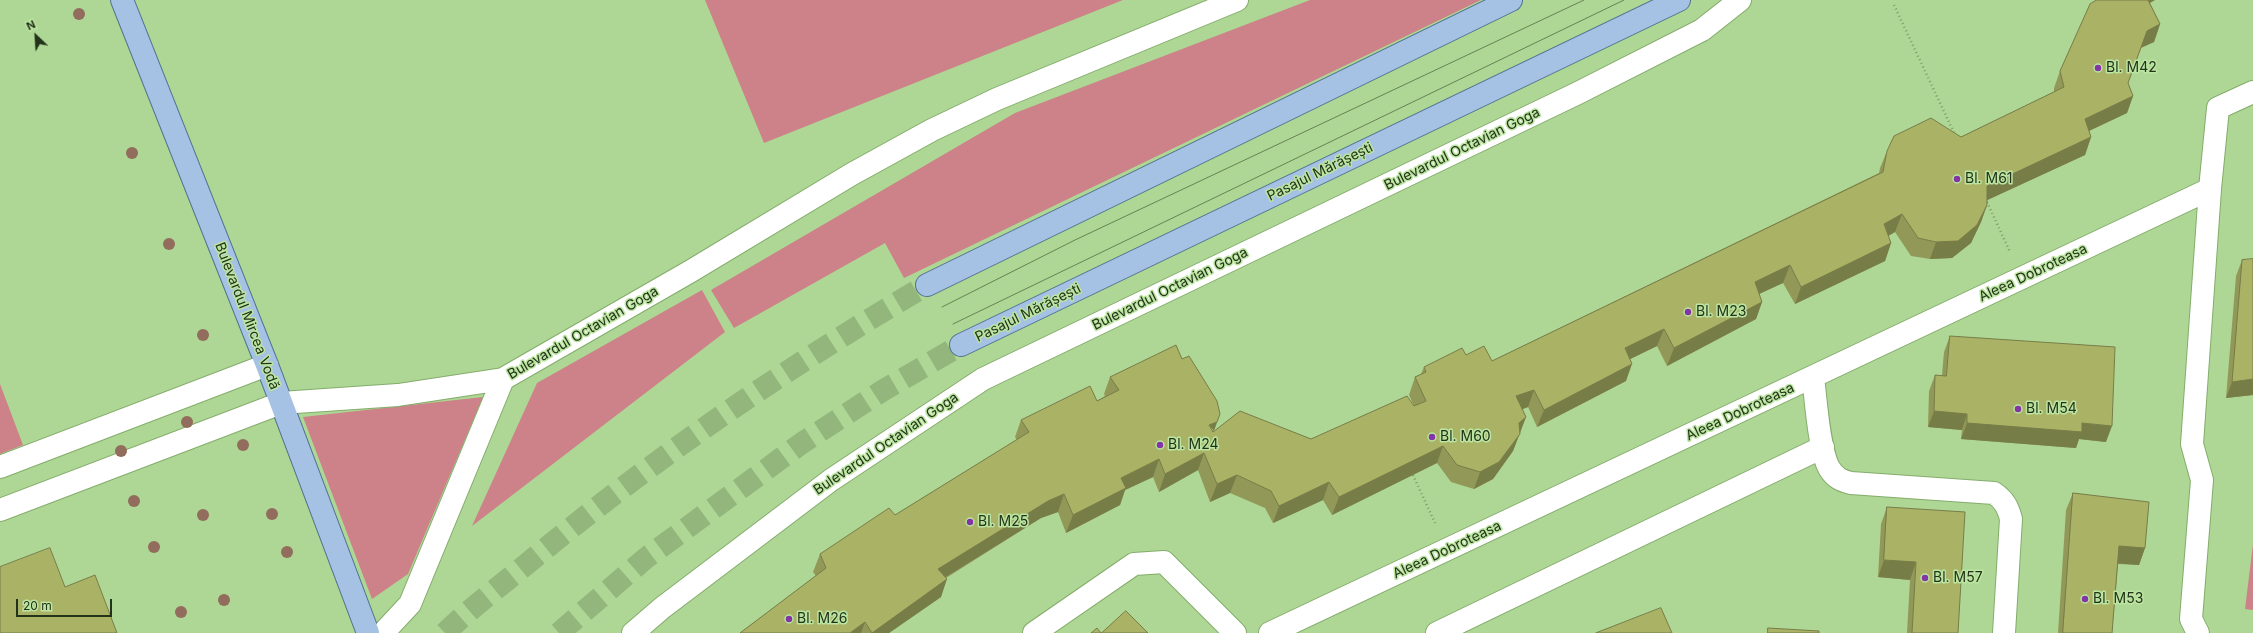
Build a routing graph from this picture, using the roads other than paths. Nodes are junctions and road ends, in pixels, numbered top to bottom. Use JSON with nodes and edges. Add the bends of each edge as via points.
{"nodes":[{"id":1,"x":122,"y":0,"type":"edge"},
{"id":2,"x":1237,"y":0,"type":"edge"},
{"id":3,"x":1511,"y":0,"type":"edge"},
{"id":4,"x":1679,"y":0,"type":"edge"},
{"id":5,"x":1740,"y":0,"type":"edge"},
{"id":6,"x":2253,"y":92,"type":"edge"},
{"id":7,"x":2210,"y":189,"type":"junction"},
{"id":8,"x":927,"y":285,"type":"tunnel mouth"},
{"id":9,"x":961,"y":345,"type":"tunnel mouth"},
{"id":10,"x":267,"y":365,"type":"junction"},
{"id":11,"x":1813,"y":377,"type":"junction"},
{"id":12,"x":503,"y":379,"type":"junction"},
{"id":13,"x":281,"y":404,"type":"junction"},
{"id":14,"x":1823,"y":447,"type":"junction"},
{"id":15,"x":0,"y":468,"type":"edge"},
{"id":16,"x":0,"y":510,"type":"edge"},
{"id":17,"x":368,"y":633,"type":"edge"},
{"id":18,"x":383,"y":633,"type":"edge"},
{"id":19,"x":633,"y":633,"type":"edge"},
{"id":20,"x":1034,"y":633,"type":"edge"},
{"id":21,"x":1235,"y":633,"type":"edge"},
{"id":22,"x":1270,"y":633,"type":"edge"},
{"id":23,"x":1437,"y":633,"type":"edge"},
{"id":24,"x":2004,"y":633,"type":"edge"},
{"id":25,"x":2198,"y":633,"type":"edge"}],
"edges":[{"from":1,"to":10,"type":"main road","name":"Bulevardul Mircea Vodă"},
{"from":2,"to":12,"type":"street","name":"Bulevardul Octavian Goga","via":[[997,99],[932,130],[852,174],[685,275]]},
{"from":3,"to":8,"type":"main road"},
{"from":4,"to":9,"type":"main road","name":"Pasajul Mărășești"},
{"from":5,"to":19,"type":"street","name":"Bulevardul Octavian Goga","via":[[1702,30],[1592,86],[983,379],[831,480],[662,608]]},
{"from":6,"to":7,"type":"street","via":[[2218,108]]},
{"from":7,"to":11,"type":"street","name":"Aleea Dobroteasa"},
{"from":7,"to":25,"type":"street","via":[[2192,444],[2202,480],[2191,619]]},
{"from":10,"to":13,"type":"main road","name":"Bulevardul Mircea Vodă"},
{"from":10,"to":15,"type":"street"},
{"from":11,"to":14,"type":"street"},
{"from":11,"to":22,"type":"street","name":"Aleea Dobroteasa"},
{"from":12,"to":13,"type":"street","via":[[398,394]]},
{"from":12,"to":18,"type":"street","name":"Bulevardul Octavian Goga","via":[[410,604]]},
{"from":13,"to":16,"type":"street"},
{"from":13,"to":17,"type":"main road","name":"Bulevardul Mircea Vodă"},
{"from":14,"to":23,"type":"street"},
{"from":14,"to":24,"type":"street","via":[[1829,468],[1842,481],[1994,493],[2002,499],[2011,519]]},
{"from":20,"to":21,"type":"street","via":[[1134,564],[1150,562],[1164,562]]}]}
